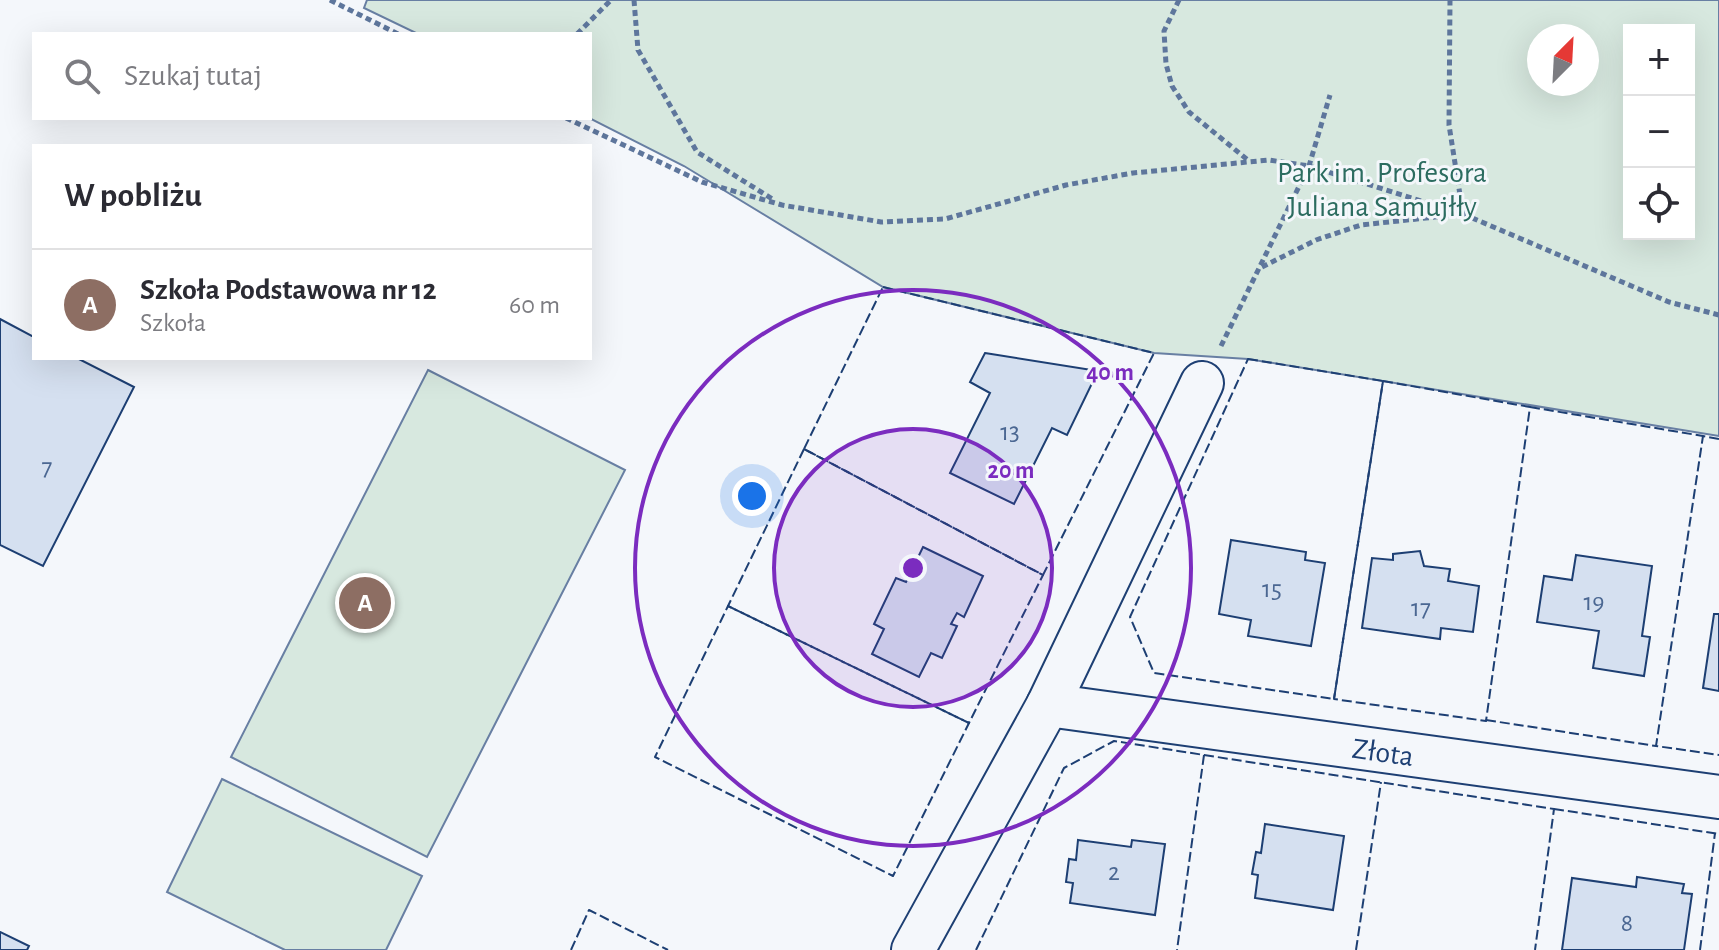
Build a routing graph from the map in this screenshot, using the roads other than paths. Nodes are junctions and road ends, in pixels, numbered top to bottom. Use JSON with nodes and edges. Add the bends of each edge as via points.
{"nodes":[{"id":1,"x":1202,"y":383,"type":"road end"},
{"id":2,"x":1048,"y":705,"type":"junction"},
{"id":3,"x":1719,"y":797,"type":"edge"},
{"id":4,"x":913,"y":950,"type":"edge"}],
"edges":[{"from":1,"to":2,"type":"street"},
{"from":2,"to":3,"type":"street","name":"Złota"},
{"from":2,"to":4,"type":"street"}]}
